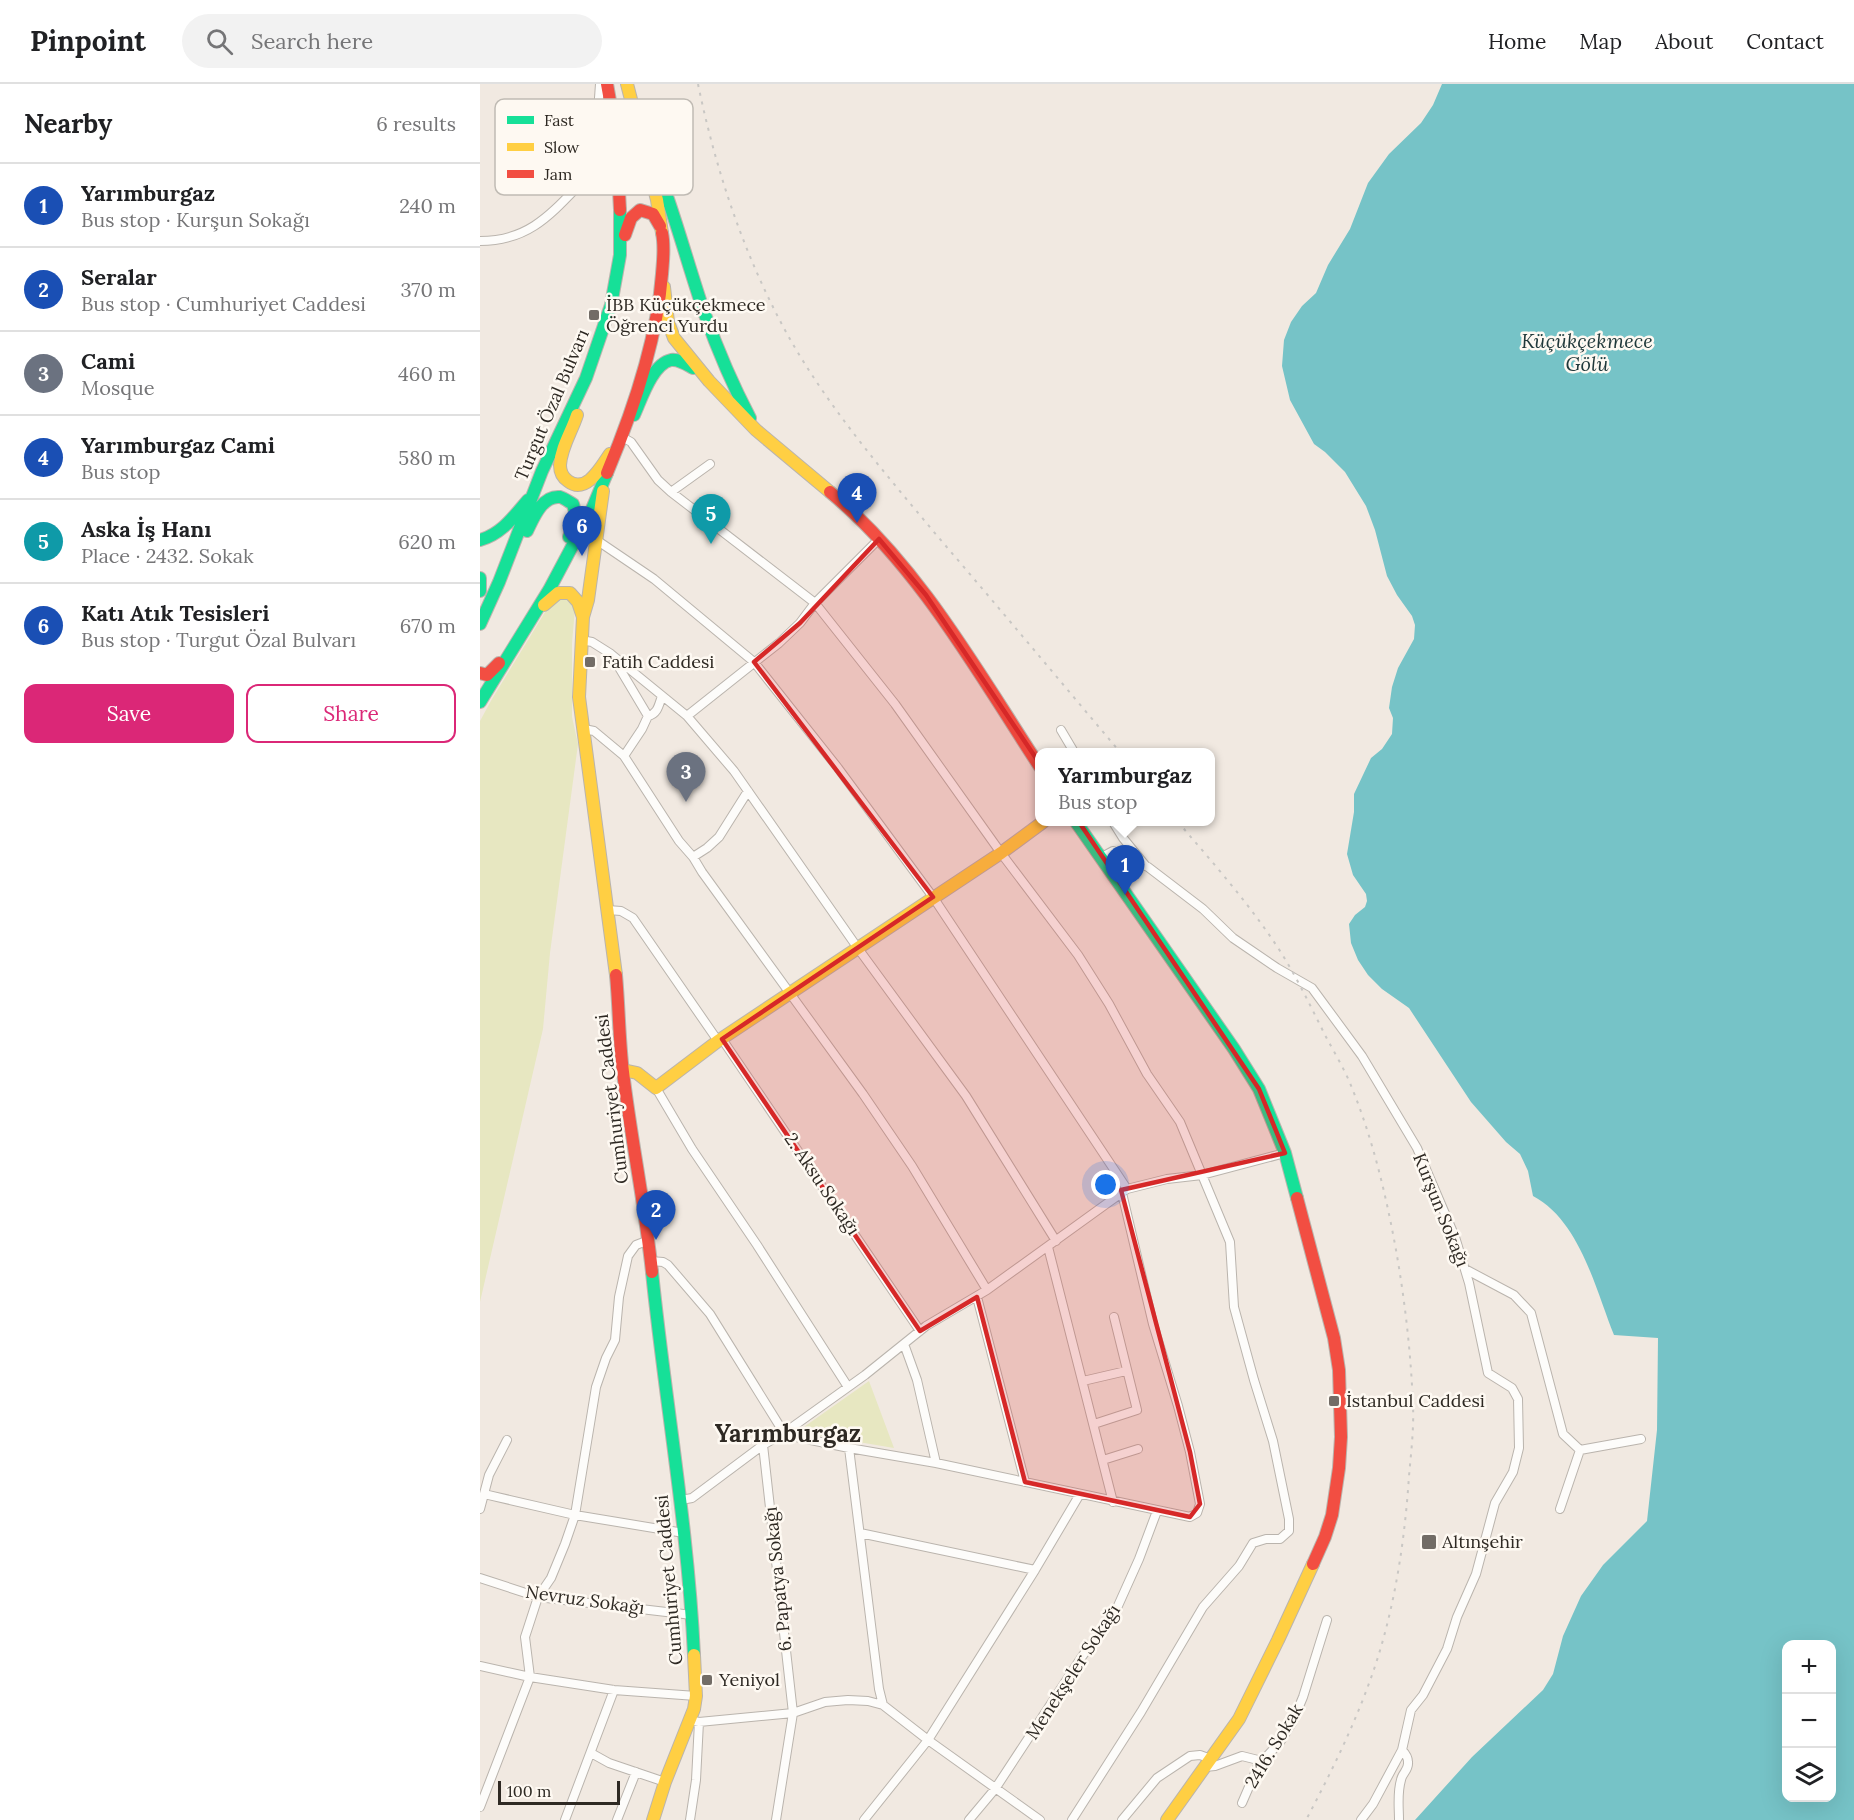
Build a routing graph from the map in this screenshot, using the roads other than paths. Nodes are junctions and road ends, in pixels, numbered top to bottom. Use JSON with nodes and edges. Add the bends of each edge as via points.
{"nodes":[{"id":1,"x":600,"y":84,"type":"edge"},
{"id":2,"x":607,"y":84,"type":"edge"},
{"id":3,"x":627,"y":84,"type":"edge"},
{"id":4,"x":599,"y":99,"type":"edge"},
{"id":5,"x":610,"y":99,"type":"edge"},
{"id":6,"x":631,"y":99,"type":"edge"},
{"id":7,"x":616,"y":195,"type":"edge"},
{"id":8,"x":620,"y":195,"type":"edge"},
{"id":9,"x":656,"y":195,"type":"edge"},
{"id":10,"x":667,"y":195,"type":"edge"},
{"id":11,"x":569,"y":196,"type":"edge"},
{"id":12,"x":620,"y":213,"type":"junction"},
{"id":13,"x":480,"y":241,"type":"edge"},
{"id":14,"x":664,"y":243,"type":"junction"},
{"id":15,"x":620,"y":255,"type":"junction"},
{"id":16,"x":662,"y":272,"type":"junction"},
{"id":17,"x":586,"y":378,"type":"junction"},
{"id":18,"x":709,"y":381,"type":"junction"},
{"id":19,"x":756,"y":430,"type":"junction"},
{"id":20,"x":622,"y":437,"type":"junction"},
{"id":21,"x":710,"y":464,"type":"dead end"},
{"id":22,"x":603,"y":483,"type":"junction"},
{"id":23,"x":671,"y":492,"type":"junction"},
{"id":24,"x":533,"y":494,"type":"junction"},
{"id":25,"x":595,"y":539,"type":"junction"},
{"id":26,"x":879,"y":539,"type":"junction"},
{"id":27,"x":480,"y":540,"type":"edge"},
{"id":28,"x":480,"y":578,"type":"edge"},
{"id":29,"x":549,"y":590,"type":"junction"},
{"id":30,"x":480,"y":591,"type":"edge"},
{"id":31,"x":815,"y":603,"type":"junction"},
{"id":32,"x":488,"y":607,"type":"junction"},
{"id":33,"x":583,"y":617,"type":"junction"},
{"id":34,"x":531,"y":620,"type":"junction"},
{"id":35,"x":480,"y":624,"type":"edge"},
{"id":36,"x":581,"y":640,"type":"junction"},
{"id":37,"x":611,"y":654,"type":"junction"},
{"id":38,"x":754,"y":662,"type":"junction"},
{"id":39,"x":480,"y":673,"type":"edge"},
{"id":40,"x":662,"y":696,"type":"junction"},
{"id":41,"x":480,"y":702,"type":"edge"},
{"id":42,"x":648,"y":716,"type":"junction"},
{"id":43,"x":687,"y":716,"type":"junction"},
{"id":44,"x":584,"y":729,"type":"junction"},
{"id":45,"x":1061,"y":730,"type":"dead end"},
{"id":46,"x":1071,"y":748,"type":"edge"},
{"id":47,"x":624,"y":756,"type":"junction"},
{"id":48,"x":1035,"y":759,"type":"edge"},
{"id":49,"x":748,"y":792,"type":"junction"},
{"id":50,"x":1037,"y":826,"type":"edge"},
{"id":51,"x":1079,"y":826,"type":"edge"},
{"id":52,"x":1116,"y":826,"type":"edge"},
{"id":53,"x":1000,"y":853,"type":"junction"},
{"id":54,"x":693,"y":857,"type":"junction"},
{"id":55,"x":1102,"y":857,"type":"junction"},
{"id":56,"x":1148,"y":867,"type":"junction"},
{"id":57,"x":933,"y":897,"type":"junction"},
{"id":58,"x":608,"y":910,"type":"junction"},
{"id":59,"x":857,"y":947,"type":"junction"},
{"id":60,"x":790,"y":995,"type":"junction"},
{"id":61,"x":720,"y":1040,"type":"junction"},
{"id":62,"x":623,"y":1070,"type":"junction"},
{"id":63,"x":656,"y":1088,"type":"junction"},
{"id":64,"x":1285,"y":1153,"type":"junction"},
{"id":65,"x":1202,"y":1175,"type":"junction"},
{"id":66,"x":1124,"y":1191,"type":"junction"},
{"id":67,"x":649,"y":1240,"type":"junction"},
{"id":68,"x":1052,"y":1244,"type":"junction"},
{"id":69,"x":651,"y":1261,"type":"junction"},
{"id":70,"x":1465,"y":1269,"type":"junction"},
{"id":71,"x":987,"y":1290,"type":"junction"},
{"id":72,"x":977,"y":1297,"type":"junction"},
{"id":73,"x":1114,"y":1317,"type":"dead end"},
{"id":74,"x":920,"y":1331,"type":"junction"},
{"id":75,"x":904,"y":1344,"type":"junction"},
{"id":76,"x":1126,"y":1371,"type":"junction"},
{"id":77,"x":1083,"y":1381,"type":"junction"},
{"id":78,"x":848,"y":1387,"type":"junction"},
{"id":79,"x":1094,"y":1424,"type":"junction"},
{"id":80,"x":784,"y":1433,"type":"junction"},
{"id":81,"x":1641,"y":1439,"type":"dead end"},
{"id":82,"x":507,"y":1440,"type":"dead end"},
{"id":83,"x":763,"y":1445,"type":"junction"},
{"id":84,"x":849,"y":1448,"type":"junction"},
{"id":85,"x":1138,"y":1449,"type":"dead end"},
{"id":86,"x":1580,"y":1450,"type":"junction"},
{"id":87,"x":1103,"y":1460,"type":"junction"},
{"id":88,"x":936,"y":1463,"type":"junction"},
{"id":89,"x":1024,"y":1482,"type":"junction"},
{"id":90,"x":484,"y":1494,"type":"junction"},
{"id":91,"x":1080,"y":1494,"type":"junction"},
{"id":92,"x":681,"y":1500,"type":"junction"},
{"id":93,"x":1113,"y":1502,"type":"junction"},
{"id":94,"x":480,"y":1509,"type":"edge"},
{"id":95,"x":1560,"y":1509,"type":"dead end"},
{"id":96,"x":1157,"y":1511,"type":"junction"},
{"id":97,"x":575,"y":1515,"type":"junction"},
{"id":98,"x":684,"y":1533,"type":"junction"},
{"id":99,"x":860,"y":1533,"type":"junction"},
{"id":100,"x":1035,"y":1570,"type":"junction"},
{"id":101,"x":480,"y":1578,"type":"edge"},
{"id":102,"x":538,"y":1597,"type":"junction"},
{"id":103,"x":692,"y":1615,"type":"junction"},
{"id":104,"x":1327,"y":1620,"type":"dead end"},
{"id":105,"x":480,"y":1666,"type":"edge"},
{"id":106,"x":530,"y":1677,"type":"junction"},
{"id":107,"x":614,"y":1690,"type":"junction"},
{"id":108,"x":696,"y":1696,"type":"junction"},
{"id":109,"x":883,"y":1705,"type":"junction"},
{"id":110,"x":793,"y":1713,"type":"junction"},
{"id":111,"x":694,"y":1721,"type":"junction"},
{"id":112,"x":928,"y":1740,"type":"junction"},
{"id":113,"x":1402,"y":1750,"type":"junction"},
{"id":114,"x":591,"y":1754,"type":"junction"},
{"id":115,"x":1262,"y":1761,"type":"junction"},
{"id":116,"x":1208,"y":1763,"type":"junction"},
{"id":117,"x":636,"y":1772,"type":"junction"},
{"id":118,"x":665,"y":1782,"type":"junction"},
{"id":119,"x":995,"y":1789,"type":"junction"},
{"id":120,"x":1242,"y":1803,"type":"dead end"},
{"id":121,"x":480,"y":1807,"type":"edge"},
{"id":122,"x":565,"y":1820,"type":"edge"},
{"id":123,"x":617,"y":1820,"type":"edge"},
{"id":124,"x":653,"y":1820,"type":"edge"},
{"id":125,"x":690,"y":1820,"type":"edge"},
{"id":126,"x":776,"y":1820,"type":"edge"},
{"id":127,"x":864,"y":1820,"type":"edge"},
{"id":128,"x":969,"y":1820,"type":"edge"},
{"id":129,"x":1040,"y":1820,"type":"edge"},
{"id":130,"x":1072,"y":1820,"type":"edge"},
{"id":131,"x":1122,"y":1820,"type":"edge"},
{"id":132,"x":1167,"y":1820,"type":"edge"},
{"id":133,"x":1361,"y":1820,"type":"edge"},
{"id":134,"x":1399,"y":1820,"type":"edge"}],
"edges":[{"from":1,"to":4,"type":"street"},
{"from":2,"to":5,"type":"main road","name":"Turgut Özal Bulvarı"},
{"from":3,"to":6,"type":"main road"},
{"from":7,"to":12,"type":"street"},
{"from":8,"to":12,"type":"main road","name":"Turgut Özal Bulvarı"},
{"from":9,"to":14,"type":"main road"},
{"from":10,"to":19,"type":"main road","via":[[704,311],[736,393]]},
{"from":11,"to":13,"type":"street","via":[[543,221],[527,230],[502,239]]},
{"from":12,"to":15,"type":"main road","name":"Turgut Özal Bulvarı"},
{"from":14,"to":15,"type":"main road","via":[[656,216],[640,210],[628,222]]},
{"from":14,"to":16,"type":"main road"},
{"from":15,"to":17,"type":"main road","name":"Turgut Özal Bulvarı","via":[[611,305]]},
{"from":16,"to":18,"type":"main road","via":[[668,322],[674,338]]},
{"from":16,"to":20,"type":"main road","via":[[646,357]]},
{"from":17,"to":20,"type":"main road","via":[[576,420],[560,459],[564,479],[585,484]]},
{"from":17,"to":24,"type":"main road","name":"Turgut Özal Bulvarı"},
{"from":18,"to":19,"type":"main road"},
{"from":18,"to":20,"type":"main road","via":[[685,362],[665,361]]},
{"from":19,"to":26,"type":"main road","via":[[847,506]]},
{"from":20,"to":22,"type":"main road"},
{"from":20,"to":23,"type":"street","via":[[631,442],[657,480]]},
{"from":21,"to":23,"type":"street"},
{"from":22,"to":25,"type":"main road","name":"Cumhuriyet Caddesi"},
{"from":22,"to":29,"type":"main road"},
{"from":23,"to":31,"type":"street"},
{"from":24,"to":27,"type":"main road","via":[[501,529]]},
{"from":24,"to":32,"type":"main road","name":"Turgut Özal Bulvarı"},
{"from":25,"to":33,"type":"main road","name":"Cumhuriyet Caddesi"},
{"from":25,"to":38,"type":"street","via":[[654,579]]},
{"from":26,"to":31,"type":"street"},
{"from":26,"to":48,"type":"main road","via":[[926,595]]},
{"from":28,"to":30,"type":"main road"},
{"from":29,"to":32,"type":"main road","via":[[576,516],[573,504],[561,497],[541,505]]},
{"from":29,"to":34,"type":"main road"},
{"from":31,"to":38,"type":"street","via":[[800,623]]},
{"from":31,"to":53,"type":"street","via":[[895,704]]},
{"from":32,"to":35,"type":"main road","name":"Turgut Özal Bulvarı"},
{"from":33,"to":34,"type":"main road","via":[[578,602],[564,591],[553,595]]},
{"from":33,"to":36,"type":"main road","name":"Cumhuriyet Caddesi"},
{"from":34,"to":39,"type":"main road","via":[[492,672]]},
{"from":34,"to":41,"type":"main road"},
{"from":36,"to":37,"type":"street"},
{"from":36,"to":44,"type":"main road","name":"Cumhuriyet Caddesi","via":[[579,697]]},
{"from":37,"to":40,"type":"street"},
{"from":37,"to":42,"type":"street"},
{"from":38,"to":43,"type":"street"},
{"from":38,"to":57,"type":"street"},
{"from":40,"to":42,"type":"street","via":[[658,708]]},
{"from":40,"to":43,"type":"street"},
{"from":42,"to":47,"type":"street"},
{"from":43,"to":49,"type":"street"},
{"from":44,"to":47,"type":"street","via":[[594,731]]},
{"from":44,"to":58,"type":"main road","name":"Cumhuriyet Caddesi"},
{"from":45,"to":46,"type":"street"},
{"from":47,"to":54,"type":"street","via":[[679,842]]},
{"from":49,"to":54,"type":"street","via":[[719,837]]},
{"from":49,"to":59,"type":"street"},
{"from":50,"to":53,"type":"main road"},
{"from":51,"to":55,"type":"main road"},
{"from":52,"to":56,"type":"street"},
{"from":53,"to":57,"type":"main road"},
{"from":53,"to":65,"type":"street","via":[[1078,955],[1109,1004],[1147,1074],[1180,1122]]},
{"from":54,"to":60,"type":"street"},
{"from":55,"to":56,"type":"street","name":"Kurşun Sokağı","via":[[1113,851]]},
{"from":55,"to":64,"type":"main road","via":[[1254,1080]]},
{"from":56,"to":70,"type":"street","name":"Kurşun Sokağı","via":[[1203,909],[1233,938],[1312,988],[1362,1056],[1417,1148]]},
{"from":57,"to":59,"type":"main road"},
{"from":57,"to":66,"type":"street"},
{"from":58,"to":61,"type":"street","name":"2. Aksu Sokağı","via":[[621,911],[633,918]]},
{"from":58,"to":62,"type":"main road","name":"Cumhuriyet Caddesi"},
{"from":59,"to":60,"type":"main road"},
{"from":59,"to":68,"type":"street","via":[[966,1096]]},
{"from":60,"to":61,"type":"main road"},
{"from":60,"to":71,"type":"street","via":[[912,1166]]},
{"from":61,"to":63,"type":"main road"},
{"from":61,"to":74,"type":"street","name":"2. Aksu Sokağı"},
{"from":62,"to":63,"type":"main road","via":[[637,1073]]},
{"from":62,"to":67,"type":"main road","name":"Cumhuriyet Caddesi"},
{"from":63,"to":78,"type":"street"},
{"from":64,"to":65,"type":"street"},
{"from":64,"to":116,"type":"main road","via":[[1334,1338],[1341,1416],[1337,1485],[1324,1537],[1278,1640],[1239,1719]]},
{"from":65,"to":66,"type":"street","via":[[1167,1179]]},
{"from":65,"to":130,"type":"street","via":[[1230,1242],[1234,1307],[1273,1441],[1289,1531],[1280,1539],[1253,1543],[1239,1566],[1203,1606]]},
{"from":66,"to":68,"type":"street"},
{"from":66,"to":96,"type":"street","via":[[1153,1324],[1178,1406],[1200,1504],[1197,1513],[1190,1517]]},
{"from":67,"to":69,"type":"main road","name":"Cumhuriyet Caddesi"},
{"from":67,"to":97,"type":"street","via":[[636,1245],[628,1256],[615,1340],[596,1387]]},
{"from":68,"to":71,"type":"street"},
{"from":68,"to":77,"type":"street"},
{"from":69,"to":80,"type":"street","via":[[668,1265],[710,1314]]},
{"from":69,"to":92,"type":"main road","name":"Cumhuriyet Caddesi"},
{"from":70,"to":86,"type":"street","via":[[1514,1294],[1531,1313],[1563,1434]]},
{"from":70,"to":113,"type":"street","name":"Kurşun Sokağı","via":[[1488,1373],[1512,1388],[1518,1400],[1519,1448],[1513,1472],[1495,1503],[1476,1574],[1447,1649],[1411,1710]]},
{"from":71,"to":72,"type":"street"},
{"from":72,"to":74,"type":"street"},
{"from":72,"to":89,"type":"street"},
{"from":73,"to":76,"type":"street"},
{"from":74,"to":75,"type":"street"},
{"from":75,"to":78,"type":"street"},
{"from":75,"to":88,"type":"street","via":[[917,1380]]},
{"from":76,"to":77,"type":"street"},
{"from":76,"to":79,"type":"street","via":[[1137,1410]]},
{"from":77,"to":79,"type":"street"},
{"from":78,"to":80,"type":"street"},
{"from":79,"to":87,"type":"street"},
{"from":80,"to":83,"type":"street"},
{"from":80,"to":84,"type":"street"},
{"from":81,"to":86,"type":"street"},
{"from":82,"to":90,"type":"street"},
{"from":83,"to":92,"type":"street","via":[[692,1498]]},
{"from":83,"to":110,"type":"street","name":"6. Papatya Sokağı"},
{"from":84,"to":88,"type":"street"},
{"from":84,"to":99,"type":"street"},
{"from":85,"to":87,"type":"street"},
{"from":86,"to":95,"type":"street"},
{"from":87,"to":93,"type":"street"},
{"from":88,"to":89,"type":"street"},
{"from":89,"to":91,"type":"street"},
{"from":90,"to":94,"type":"street"},
{"from":90,"to":97,"type":"street"},
{"from":91,"to":93,"type":"street"},
{"from":91,"to":100,"type":"street"},
{"from":92,"to":98,"type":"main road","name":"Cumhuriyet Caddesi"},
{"from":93,"to":96,"type":"street"},
{"from":96,"to":119,"type":"street","name":"Menekşeler Sokağı","via":[[1117,1608]]},
{"from":97,"to":98,"type":"street"},
{"from":97,"to":102,"type":"street","via":[[551,1578]]},
{"from":98,"to":103,"type":"main road","name":"Cumhuriyet Caddesi"},
{"from":99,"to":100,"type":"street"},
{"from":99,"to":109,"type":"street"},
{"from":100,"to":112,"type":"street"},
{"from":101,"to":102,"type":"street","name":"Nevruz Sokağı"},
{"from":102,"to":103,"type":"street","name":"Nevruz Sokağı"},
{"from":102,"to":106,"type":"street","via":[[525,1637]]},
{"from":103,"to":108,"type":"main road","name":"Cumhuriyet Caddesi"},
{"from":104,"to":115,"type":"street","name":"2416. Sokak","via":[[1293,1721]]},
{"from":105,"to":106,"type":"street"},
{"from":106,"to":107,"type":"street"},
{"from":106,"to":121,"type":"street"},
{"from":107,"to":108,"type":"street"},
{"from":107,"to":114,"type":"street"},
{"from":108,"to":111,"type":"main road","name":"Cumhuriyet Caddesi"},
{"from":109,"to":110,"type":"street","via":[[868,1701],[825,1702]]},
{"from":109,"to":112,"type":"street"},
{"from":110,"to":111,"type":"street"},
{"from":110,"to":126,"type":"street","name":"6. Papatya Sokağı"},
{"from":111,"to":118,"type":"main road","name":"Cumhuriyet Caddesi"},
{"from":111,"to":125,"type":"street","via":[[696,1780]]},
{"from":112,"to":119,"type":"street"},
{"from":112,"to":127,"type":"street"},
{"from":113,"to":133,"type":"street","name":"Kurşun Sokağı"},
{"from":113,"to":134,"type":"street","name":"Kurşun Sokağı","via":[[1409,1761],[1398,1792]]},
{"from":114,"to":117,"type":"street"},
{"from":114,"to":122,"type":"street"},
{"from":115,"to":116,"type":"street","via":[[1242,1756],[1215,1766]]},
{"from":115,"to":120,"type":"street","name":"2416. Sokak"},
{"from":116,"to":131,"type":"street","via":[[1200,1755],[1191,1755],[1157,1778]]},
{"from":116,"to":132,"type":"main road"},
{"from":117,"to":118,"type":"street"},
{"from":117,"to":123,"type":"street"},
{"from":118,"to":124,"type":"main road","name":"Cumhuriyet Caddesi"},
{"from":119,"to":128,"type":"street","name":"Menekşeler Sokağı"},
{"from":119,"to":129,"type":"street"}]}
